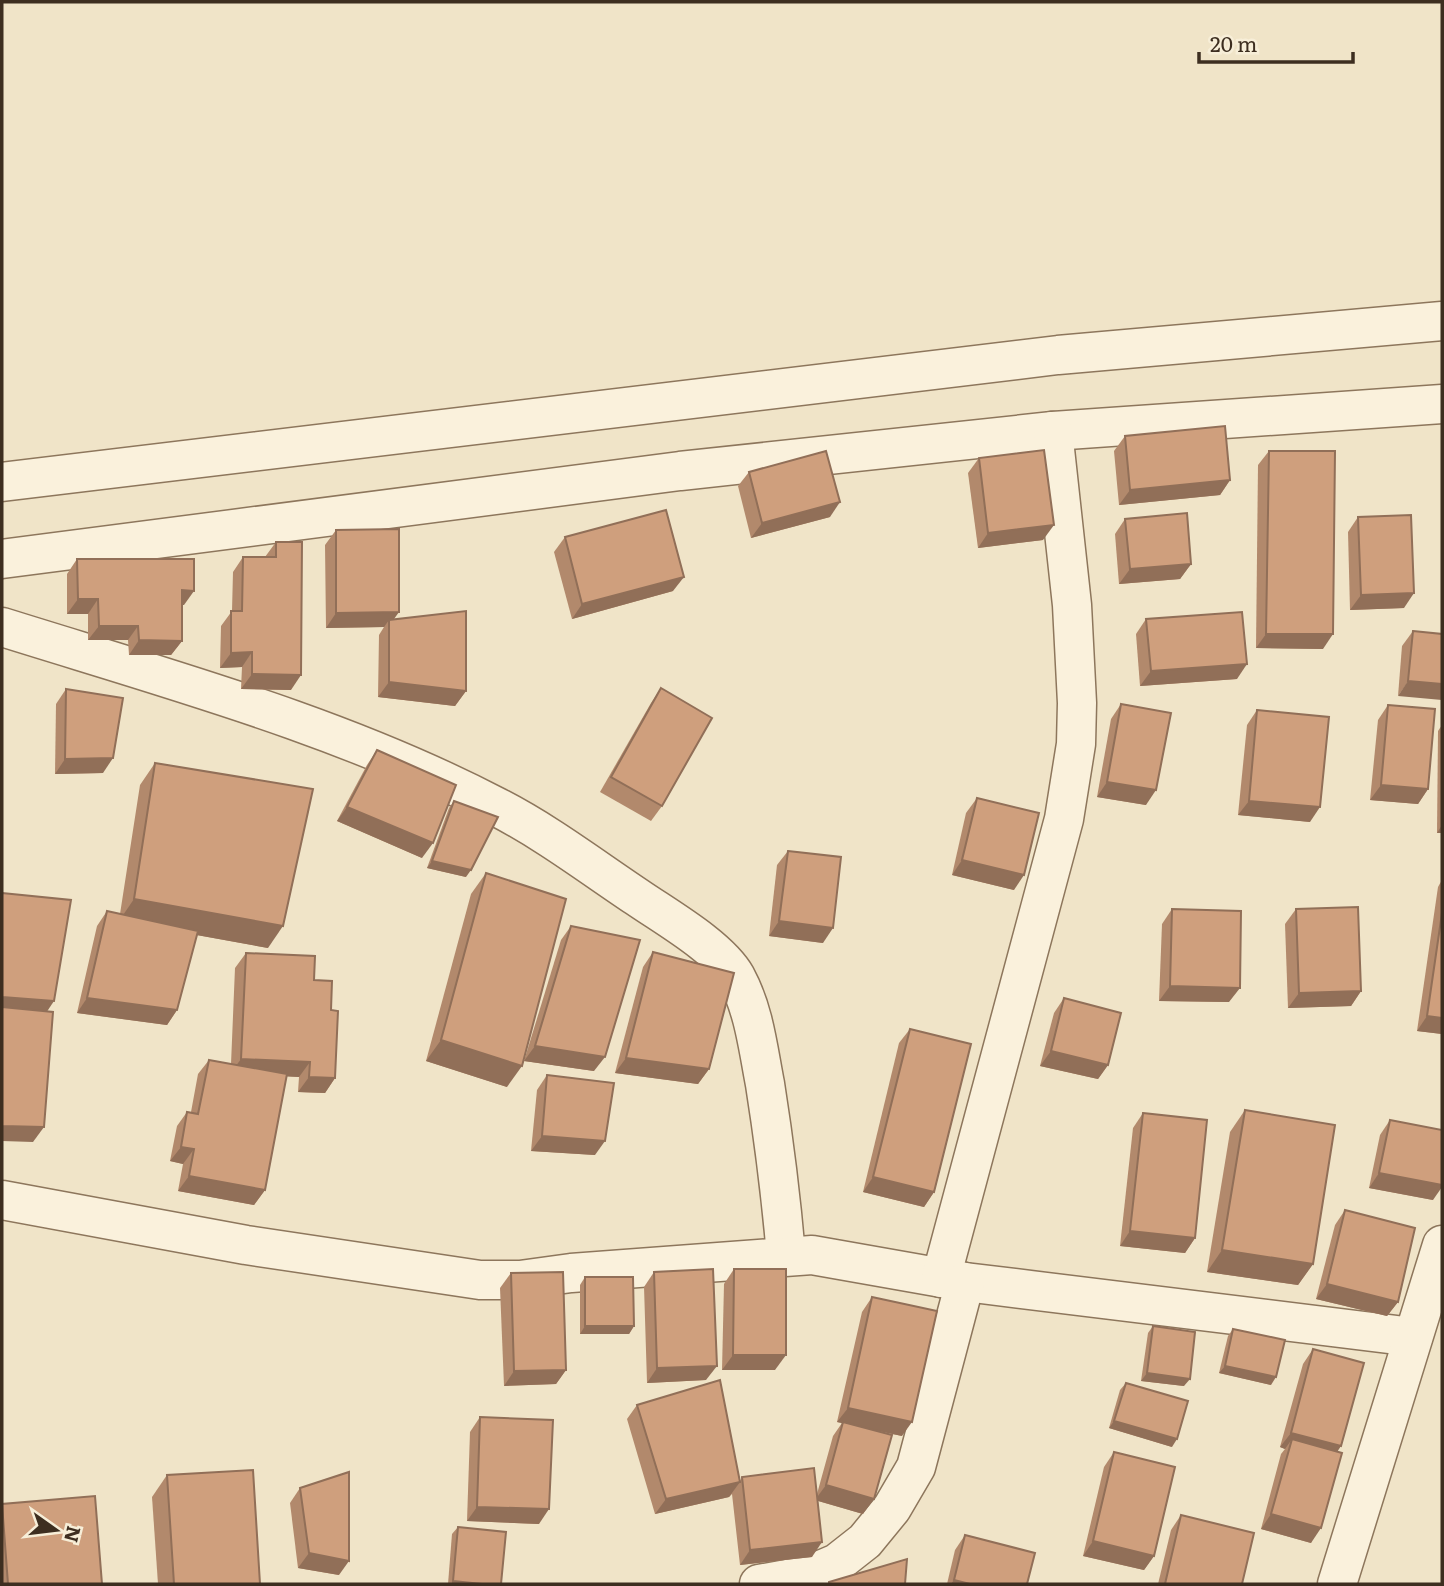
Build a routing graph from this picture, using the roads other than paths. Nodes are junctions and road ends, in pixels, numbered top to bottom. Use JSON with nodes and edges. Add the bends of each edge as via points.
{"nodes":[{"id":1,"x":1442,"y":321,"type":"edge"},
{"id":2,"x":1442,"y":404,"type":"edge"},
{"id":3,"x":1053,"y":431,"type":"junction"},
{"id":4,"x":2,"y":482,"type":"edge"},
{"id":5,"x":2,"y":559,"type":"edge"},
{"id":6,"x":2,"y":627,"type":"edge"},
{"id":7,"x":2,"y":1200,"type":"edge"},
{"id":8,"x":1442,"y":1245,"type":"edge"},
{"id":9,"x":786,"y":1255,"type":"junction"},
{"id":10,"x":953,"y":1280,"type":"junction"},
{"id":11,"x":1413,"y":1336,"type":"junction"},
{"id":12,"x":759,"y":1584,"type":"edge"},
{"id":13,"x":1337,"y":1584,"type":"edge"}],
"edges":[{"from":1,"to":4,"type":"street","via":[[1058,355]]},
{"from":2,"to":3,"type":"street"},
{"from":3,"to":5,"type":"street","via":[[680,471]]},
{"from":3,"to":10,"type":"street","via":[[1072,605],[1076,744],[1064,819]]},
{"from":6,"to":9,"type":"street","via":[[289,720],[453,785],[500,808],[600,872],[716,956],[734,974],[757,1037],[776,1153]]},
{"from":7,"to":9,"type":"street","via":[[246,1245],[480,1280]]},
{"from":8,"to":11,"type":"street"},
{"from":9,"to":10,"type":"street","via":[[844,1258]]},
{"from":10,"to":11,"type":"street"},
{"from":10,"to":12,"type":"street","via":[[916,1467],[892,1508],[865,1541],[837,1563],[809,1575]]},
{"from":11,"to":13,"type":"street"}]}
